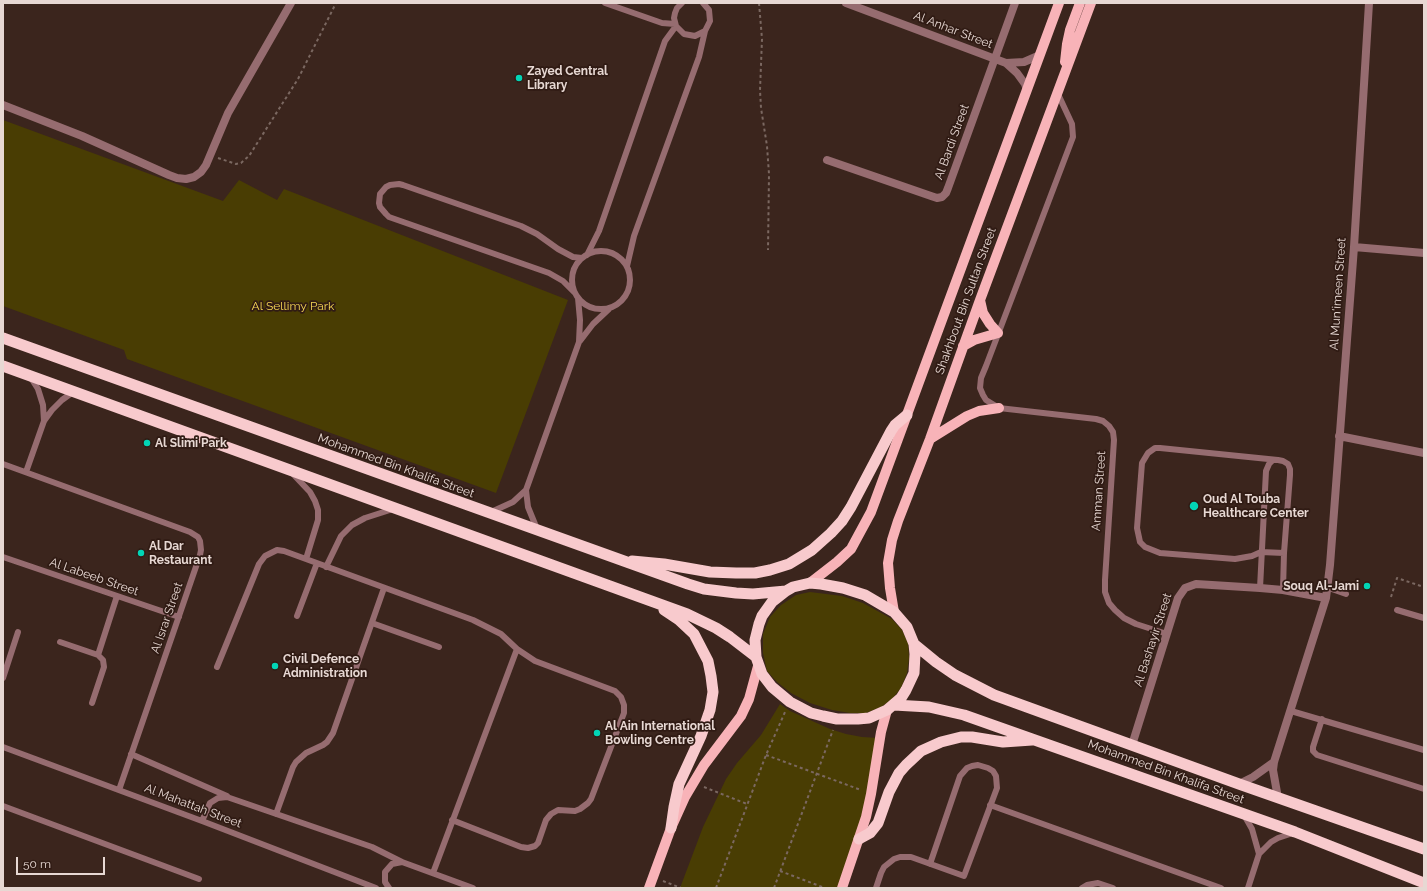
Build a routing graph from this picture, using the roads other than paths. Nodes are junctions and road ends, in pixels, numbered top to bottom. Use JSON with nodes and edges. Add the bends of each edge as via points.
{"nodes":[{"id":1,"x":291,"y":3,"type":"edge"},
{"id":2,"x":604,"y":3,"type":"edge"},
{"id":3,"x":682,"y":3,"type":"edge"},
{"id":4,"x":846,"y":3,"type":"edge"},
{"id":5,"x":1015,"y":3,"type":"edge"},
{"id":6,"x":1059,"y":3,"type":"edge"},
{"id":7,"x":1088,"y":3,"type":"edge"},
{"id":8,"x":1369,"y":3,"type":"edge"},
{"id":9,"x":705,"y":4,"type":"edge"},
{"id":10,"x":676,"y":25,"type":"junction"},
{"id":11,"x":705,"y":31,"type":"junction"},
{"id":12,"x":1040,"y":55,"type":"junction"},
{"id":13,"x":995,"y":59,"type":"junction"},
{"id":14,"x":1006,"y":63,"type":"junction"},
{"id":15,"x":1027,"y":90,"type":"junction"},
{"id":16,"x":1058,"y":94,"type":"junction"},
{"id":17,"x":3,"y":105,"type":"edge"},
{"id":18,"x":827,"y":160,"type":"dead end"},
{"id":19,"x":1354,"y":248,"type":"junction"},
{"id":20,"x":1424,"y":253,"type":"edge"},
{"id":21,"x":584,"y":257,"type":"junction"},
{"id":22,"x":627,"y":266,"type":"junction"},
{"id":23,"x":576,"y":295,"type":"junction"},
{"id":24,"x":980,"y":300,"type":"junction"},
{"id":25,"x":609,"y":309,"type":"junction"},
{"id":26,"x":998,"y":333,"type":"junction"},
{"id":27,"x":3,"y":338,"type":"edge"},
{"id":28,"x":579,"y":342,"type":"junction"},
{"id":29,"x":963,"y":346,"type":"junction"},
{"id":30,"x":3,"y":366,"type":"edge"},
{"id":31,"x":29,"y":376,"type":"junction"},
{"id":32,"x":73,"y":391,"type":"junction"},
{"id":33,"x":999,"y":408,"type":"junction"},
{"id":34,"x":908,"y":415,"type":"junction"},
{"id":35,"x":44,"y":421,"type":"junction"},
{"id":36,"x":1339,"y":436,"type":"junction"},
{"id":37,"x":930,"y":439,"type":"junction"},
{"id":38,"x":1424,"y":453,"type":"edge"},
{"id":39,"x":1278,"y":460,"type":"junction"},
{"id":40,"x":3,"y":464,"type":"edge"},
{"id":41,"x":289,"y":470,"type":"junction"},
{"id":42,"x":26,"y":472,"type":"junction"},
{"id":43,"x":526,"y":490,"type":"junction"},
{"id":44,"x":396,"y":508,"type":"junction"},
{"id":45,"x":489,"y":513,"type":"junction"},
{"id":46,"x":538,"y":530,"type":"junction"},
{"id":47,"x":1262,"y":552,"type":"junction"},
{"id":48,"x":1284,"y":552,"type":"junction"},
{"id":49,"x":3,"y":557,"type":"edge"},
{"id":50,"x":306,"y":559,"type":"junction"},
{"id":51,"x":621,"y":560,"type":"junction"},
{"id":52,"x":317,"y":563,"type":"junction"},
{"id":53,"x":326,"y":567,"type":"junction"},
{"id":54,"x":810,"y":583,"type":"junction"},
{"id":55,"x":1326,"y":587,"type":"junction"},
{"id":56,"x":384,"y":588,"type":"junction"},
{"id":57,"x":1260,"y":588,"type":"junction"},
{"id":58,"x":1283,"y":590,"type":"junction"},
{"id":59,"x":786,"y":591,"type":"junction"},
{"id":60,"x":1346,"y":594,"type":"dead end"},
{"id":61,"x":117,"y":596,"type":"junction"},
{"id":62,"x":1326,"y":598,"type":"junction"},
{"id":63,"x":649,"y":600,"type":"junction"},
{"id":64,"x":1397,"y":610,"type":"dead end"},
{"id":65,"x":894,"y":612,"type":"junction"},
{"id":66,"x":297,"y":616,"type":"dead end"},
{"id":67,"x":179,"y":617,"type":"junction"},
{"id":68,"x":1424,"y":618,"type":"edge"},
{"id":69,"x":372,"y":623,"type":"junction"},
{"id":70,"x":18,"y":632,"type":"dead end"},
{"id":71,"x":1167,"y":634,"type":"junction"},
{"id":72,"x":60,"y":642,"type":"dead end"},
{"id":73,"x":914,"y":644,"type":"junction"},
{"id":74,"x":438,"y":647,"type":"dead end"},
{"id":75,"x":517,"y":649,"type":"junction"},
{"id":76,"x":98,"y":655,"type":"junction"},
{"id":77,"x":757,"y":662,"type":"junction"},
{"id":78,"x":218,"y":667,"type":"dead end"},
{"id":79,"x":3,"y":678,"type":"edge"},
{"id":80,"x":92,"y":703,"type":"dead end"},
{"id":81,"x":890,"y":707,"type":"junction"},
{"id":82,"x":1291,"y":711,"type":"junction"},
{"id":83,"x":1322,"y":719,"type":"junction"},
{"id":84,"x":1034,"y":739,"type":"junction"},
{"id":85,"x":1132,"y":745,"type":"junction"},
{"id":86,"x":3,"y":747,"type":"edge"},
{"id":87,"x":1424,"y":750,"type":"edge"},
{"id":88,"x":131,"y":754,"type":"junction"},
{"id":89,"x":1274,"y":762,"type":"junction"},
{"id":90,"x":1238,"y":784,"type":"junction"},
{"id":91,"x":1424,"y":789,"type":"edge"},
{"id":92,"x":120,"y":790,"type":"junction"},
{"id":93,"x":231,"y":798,"type":"junction"},
{"id":94,"x":1278,"y":798,"type":"junction"},
{"id":95,"x":990,"y":805,"type":"junction"},
{"id":96,"x":3,"y":806,"type":"edge"},
{"id":97,"x":276,"y":814,"type":"junction"},
{"id":98,"x":1243,"y":814,"type":"junction"},
{"id":99,"x":452,"y":820,"type":"junction"},
{"id":100,"x":202,"y":821,"type":"junction"},
{"id":101,"x":671,"y":828,"type":"junction"},
{"id":102,"x":1295,"y":832,"type":"junction"},
{"id":103,"x":859,"y":839,"type":"junction"},
{"id":104,"x":1424,"y":849,"type":"edge"},
{"id":105,"x":1259,"y":854,"type":"junction"},
{"id":106,"x":402,"y":862,"type":"junction"},
{"id":107,"x":930,"y":864,"type":"junction"},
{"id":108,"x":433,"y":873,"type":"junction"},
{"id":109,"x":199,"y":879,"type":"dead end"},
{"id":110,"x":1424,"y":883,"type":"edge"},
{"id":111,"x":376,"y":888,"type":"edge"},
{"id":112,"x":389,"y":888,"type":"edge"},
{"id":113,"x":473,"y":888,"type":"edge"},
{"id":114,"x":649,"y":888,"type":"edge"},
{"id":115,"x":842,"y":888,"type":"edge"},
{"id":116,"x":876,"y":888,"type":"edge"},
{"id":117,"x":1082,"y":888,"type":"edge"},
{"id":118,"x":1113,"y":888,"type":"edge"},
{"id":119,"x":1221,"y":888,"type":"edge"},
{"id":120,"x":1248,"y":888,"type":"edge"}],
"edges":[{"from":1,"to":17,"type":"street","via":[[228,113],[201,172],[194,177],[177,178]]},
{"from":2,"to":10,"type":"lane","via":[[662,23]]},
{"from":3,"to":10,"type":"lane","via":[[675,13]]},
{"from":4,"to":13,"type":"street","name":"Al Anhar Street"},
{"from":5,"to":13,"type":"street","name":"Al Bardi Street"},
{"from":6,"to":12,"type":"main road","name":"Shakhbout Bin Sultan Street"},
{"from":7,"to":16,"type":"main road","name":"Shakhbout Bin Sultan Street"},
{"from":8,"to":19,"type":"street","name":"Al Mun'imeen Street"},
{"from":9,"to":11,"type":"lane","via":[[710,21]]},
{"from":10,"to":11,"type":"lane","via":[[689,36]]},
{"from":10,"to":21,"type":"lane","via":[[665,42],[599,231]]},
{"from":11,"to":22,"type":"lane","via":[[699,57],[634,236]]},
{"from":12,"to":14,"type":"street","name":"Al Anhar Street","via":[[1024,62]]},
{"from":12,"to":15,"type":"main road","name":"Shakhbout Bin Sultan Street"},
{"from":13,"to":14,"type":"street","name":"Al Anhar Street"},
{"from":13,"to":18,"type":"street","name":"Al Bardi Street","via":[[948,188],[942,196],[937,198]]},
{"from":14,"to":15,"type":"street","name":"Al Anhar Street","via":[[1017,72]]},
{"from":15,"to":34,"type":"main road","name":"Shakhbout Bin Sultan Street"},
{"from":16,"to":24,"type":"main road","name":"Shakhbout Bin Sultan Street"},
{"from":16,"to":26,"type":"lane","via":[[1072,124],[1073,138]]},
{"from":19,"to":20,"type":"street"},
{"from":19,"to":36,"type":"street","name":"Al Mun'imeen Street"},
{"from":21,"to":22,"type":"lane","via":[[605,251],[622,259]]},
{"from":21,"to":23,"type":"lane","via":[[573,274]]},
{"from":21,"to":23,"type":"lane","via":[[573,256],[558,249],[525,228],[403,185],[390,185],[380,194],[380,207],[390,217],[549,273],[563,281]]},
{"from":22,"to":25,"type":"lane","via":[[631,283],[628,292],[624,299]]},
{"from":23,"to":25,"type":"lane","via":[[592,308]]},
{"from":23,"to":28,"type":"lane","via":[[580,320]]},
{"from":24,"to":26,"type":"main road","via":[[983,313]]},
{"from":24,"to":29,"type":"main road","name":"Shakhbout Bin Sultan Street"},
{"from":25,"to":28,"type":"lane"},
{"from":26,"to":29,"type":"main road"},
{"from":26,"to":33,"type":"lane","via":[[980,388],[986,400]]},
{"from":27,"to":45,"type":"highway","name":"Mohammed Bin Khalifa Street"},
{"from":28,"to":43,"type":"lane"},
{"from":29,"to":37,"type":"main road","name":"Shakhbout Bin Sultan Street"},
{"from":30,"to":31,"type":"highway"},
{"from":31,"to":32,"type":"highway"},
{"from":31,"to":35,"type":"lane","via":[[38,389]]},
{"from":32,"to":35,"type":"lane"},
{"from":32,"to":41,"type":"highway"},
{"from":33,"to":37,"type":"main road","via":[[967,416]]},
{"from":33,"to":71,"type":"lane","name":"Amman Street","via":[[1096,419],[1109,426],[1114,440],[1105,580],[1109,603],[1124,618]]},
{"from":34,"to":51,"type":"highway","via":[[891,431],[842,521],[812,550],[789,564],[755,573],[736,573]]},
{"from":34,"to":54,"type":"main road","name":"Shakhbout Bin Sultan Street","via":[[862,530],[851,548]]},
{"from":35,"to":42,"type":"lane"},
{"from":36,"to":38,"type":"street"},
{"from":36,"to":55,"type":"street","name":"Al Mun'imeen Street","via":[[1330,565]]},
{"from":37,"to":65,"type":"main road","name":"Shakhbout Bin Sultan Street","via":[[892,540],[888,563]]},
{"from":39,"to":47,"type":"lane","via":[[1273,460],[1266,471]]},
{"from":39,"to":47,"type":"lane","via":[[1160,448],[1152,450],[1142,463],[1137,528],[1140,542],[1145,547],[1160,552],[1226,559],[1242,558]]},
{"from":39,"to":48,"type":"lane","via":[[1288,464],[1290,469]]},
{"from":40,"to":42,"type":"lane","name":"Al Israr Street"},
{"from":41,"to":44,"type":"highway"},
{"from":41,"to":50,"type":"lane","via":[[310,492],[318,510],[318,520]]},
{"from":42,"to":67,"type":"lane","name":"Al Israr Street","via":[[198,537],[200,554]]},
{"from":43,"to":45,"type":"lane","via":[[513,502]]},
{"from":43,"to":46,"type":"lane","via":[[528,507]]},
{"from":44,"to":53,"type":"lane","via":[[352,525],[341,536]]},
{"from":44,"to":63,"type":"highway"},
{"from":45,"to":46,"type":"highway","name":"Mohammed Bin Khalifa Street"},
{"from":46,"to":51,"type":"highway","name":"Mohammed Bin Khalifa Street"},
{"from":47,"to":48,"type":"lane"},
{"from":47,"to":57,"type":"lane"},
{"from":48,"to":58,"type":"lane"},
{"from":49,"to":61,"type":"lane","name":"Al Labeeb Street"},
{"from":50,"to":52,"type":"lane"},
{"from":50,"to":78,"type":"lane","via":[[277,550],[262,560]]},
{"from":51,"to":59,"type":"highway","name":"Mohammed Bin Khalifa Street","via":[[704,589],[742,594]]},
{"from":52,"to":53,"type":"lane"},
{"from":52,"to":66,"type":"lane"},
{"from":53,"to":56,"type":"lane"},
{"from":54,"to":59,"type":"highway"},
{"from":54,"to":65,"type":"highway","via":[[854,591]]},
{"from":55,"to":60,"type":"lane"},
{"from":55,"to":62,"type":"street","name":"Al Mun'imeen Street"},
{"from":56,"to":69,"type":"lane"},
{"from":56,"to":75,"type":"lane","via":[[481,624],[501,634]]},
{"from":57,"to":58,"type":"street","name":"Al Bashayir Street"},
{"from":57,"to":71,"type":"street","name":"Al Bashayir Street","via":[[1190,585],[1178,598]]},
{"from":58,"to":62,"type":"street","name":"Al Bashayir Street"},
{"from":59,"to":77,"type":"highway","via":[[772,602],[760,620],[755,640]]},
{"from":61,"to":67,"type":"lane","name":"Al Labeeb Street"},
{"from":61,"to":76,"type":"lane"},
{"from":62,"to":82,"type":"street","name":"Al Mun'imeen Street"},
{"from":63,"to":77,"type":"highway","via":[[702,620],[730,637]]},
{"from":63,"to":101,"type":"highway","via":[[679,620],[694,634],[708,661],[713,692],[701,736],[679,784]]},
{"from":64,"to":68,"type":"lane"},
{"from":65,"to":73,"type":"highway","via":[[907,627]]},
{"from":67,"to":88,"type":"lane","name":"Al Israr Street"},
{"from":69,"to":74,"type":"lane"},
{"from":69,"to":97,"type":"lane","via":[[333,733],[327,742],[306,753],[296,762]]},
{"from":70,"to":79,"type":"lane"},
{"from":71,"to":85,"type":"street","name":"Al Bashayir Street"},
{"from":72,"to":76,"type":"lane"},
{"from":73,"to":81,"type":"highway","via":[[914,673],[906,690]]},
{"from":73,"to":85,"type":"highway","name":"Mohammed Bin Khalifa Street","via":[[955,675],[994,695]]},
{"from":75,"to":99,"type":"lane"},
{"from":75,"to":99,"type":"lane","via":[[535,661],[615,691],[623,701],[622,717],[588,803],[575,811],[562,810],[551,814],[535,846],[525,848]]},
{"from":76,"to":80,"type":"lane","via":[[103,660],[104,667]]},
{"from":77,"to":81,"type":"highway","via":[[772,687],[790,702],[811,712],[837,719],[858,719],[869,718]]},
{"from":77,"to":101,"type":"main road","via":[[749,699],[741,716],[693,782]]},
{"from":81,"to":84,"type":"highway","name":"Mohammed Bin Khalifa Street","via":[[912,705],[946,710]]},
{"from":81,"to":103,"type":"main road","via":[[878,746],[871,794]]},
{"from":82,"to":83,"type":"lane"},
{"from":82,"to":89,"type":"street","name":"Al Mun'imeen Street"},
{"from":83,"to":87,"type":"lane"},
{"from":83,"to":91,"type":"lane","via":[[1313,747],[1317,755]]},
{"from":84,"to":98,"type":"highway","name":"Mohammed Bin Khalifa Street"},
{"from":84,"to":103,"type":"highway","via":[[1003,742],[961,737],[926,748],[913,757],[899,773],[878,822],[870,833]]},
{"from":85,"to":90,"type":"highway","name":"Mohammed Bin Khalifa Street"},
{"from":86,"to":92,"type":"lane","name":"Al Mahattah Street"},
{"from":88,"to":92,"type":"lane","name":"Al Israr Street"},
{"from":88,"to":93,"type":"lane"},
{"from":89,"to":90,"type":"street"},
{"from":89,"to":94,"type":"street","name":"Al Mun'imeen Street","via":[[1272,770]]},
{"from":90,"to":94,"type":"highway","name":"Mohammed Bin Khalifa Street"},
{"from":92,"to":100,"type":"lane","name":"Al Mahattah Street"},
{"from":93,"to":97,"type":"lane"},
{"from":93,"to":100,"type":"lane","via":[[213,800],[207,807]]},
{"from":94,"to":104,"type":"highway","name":"Mohammed Bin Khalifa Street"},
{"from":95,"to":107,"type":"lane","via":[[964,876]]},
{"from":95,"to":107,"type":"lane","via":[[997,788],[993,771],[978,764],[967,768],[960,776]]},
{"from":95,"to":119,"type":"lane"},
{"from":96,"to":109,"type":"lane"},
{"from":97,"to":106,"type":"lane","via":[[378,849]]},
{"from":98,"to":102,"type":"highway","name":"Mohammed Bin Khalifa Street"},
{"from":98,"to":105,"type":"lane","via":[[1252,829]]},
{"from":99,"to":108,"type":"lane"},
{"from":100,"to":111,"type":"lane","name":"Al Mahattah Street"},
{"from":101,"to":114,"type":"main road"},
{"from":102,"to":105,"type":"lane","via":[[1278,838]]},
{"from":102,"to":110,"type":"highway","name":"Mohammed Bin Khalifa Street"},
{"from":103,"to":115,"type":"main road"},
{"from":105,"to":120,"type":"lane"},
{"from":106,"to":108,"type":"lane"},
{"from":106,"to":112,"type":"lane","via":[[392,864],[385,872],[385,882]]},
{"from":107,"to":116,"type":"lane","via":[[907,856],[894,859],[884,867]]},
{"from":108,"to":113,"type":"lane"},
{"from":117,"to":118,"type":"lane","via":[[1098,883]]}]}
